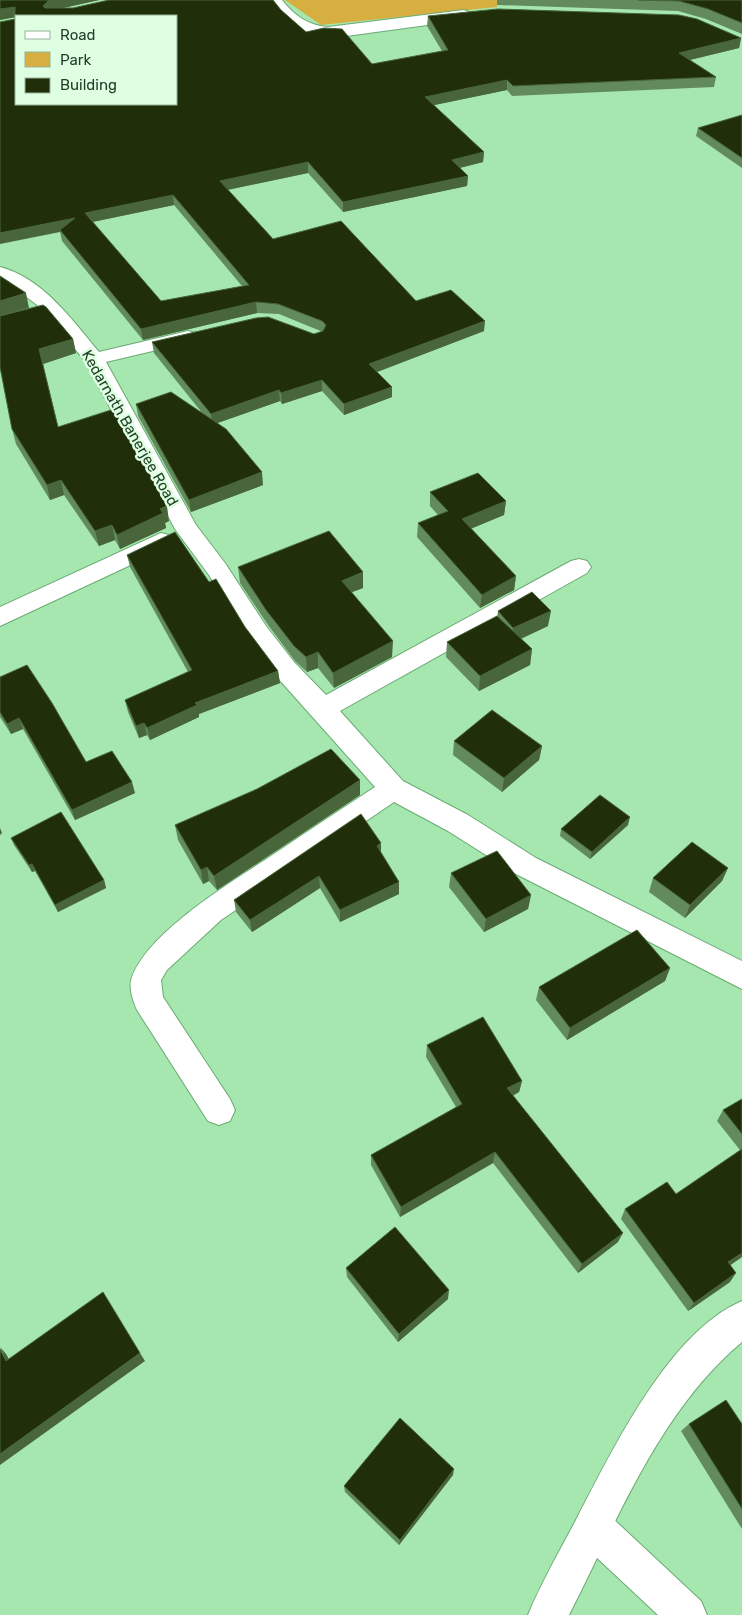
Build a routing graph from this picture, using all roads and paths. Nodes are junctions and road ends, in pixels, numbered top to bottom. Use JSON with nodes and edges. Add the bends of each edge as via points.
{"nodes":[{"id":1,"x":274,"y":0,"type":"edge"},
{"id":2,"x":482,"y":13,"type":"edge"},
{"id":3,"x":0,"y":273,"type":"edge"},
{"id":4,"x":209,"y":332,"type":"edge"},
{"id":5,"x":94,"y":359,"type":"junction"},
{"id":6,"x":187,"y":529,"type":"junction"},
{"id":7,"x":579,"y":567,"type":"dead end"},
{"id":8,"x":0,"y":617,"type":"edge"},
{"id":9,"x":323,"y":709,"type":"junction"},
{"id":10,"x":393,"y":789,"type":"junction"},
{"id":11,"x":742,"y":976,"type":"edge"},
{"id":12,"x":219,"y":1110,"type":"dead end"},
{"id":13,"x":742,"y":1319,"type":"edge"},
{"id":14,"x":594,"y":1528,"type":"junction"},
{"id":15,"x":548,"y":1615,"type":"edge"},
{"id":16,"x":687,"y":1615,"type":"edge"}],
"edges":[{"from":1,"to":2,"type":"street","via":[[282,11],[304,28],[320,33]]},
{"from":3,"to":5,"type":"street","name":"Kedarnath Banerjee Road","via":[[27,288],[45,312]]},
{"from":4,"to":5,"type":"street"},
{"from":5,"to":6,"type":"street","name":"Kedarnath Banerjee Road"},
{"from":6,"to":8,"type":"street"},
{"from":6,"to":9,"type":"street","name":"Kedarnath Banerjee Road","via":[[285,669]]},
{"from":7,"to":9,"type":"street"},
{"from":9,"to":10,"type":"street","name":"Kedarnath Banerjee Road"},
{"from":10,"to":11,"type":"street","via":[[458,823],[526,866]]},
{"from":10,"to":12,"type":"street","via":[[211,911],[156,961],[146,979],[148,1000]]},
{"from":13,"to":14,"type":"street","via":[[708,1347],[673,1387],[637,1442]]},
{"from":14,"to":15,"type":"street"},
{"from":14,"to":16,"type":"street"}]}
